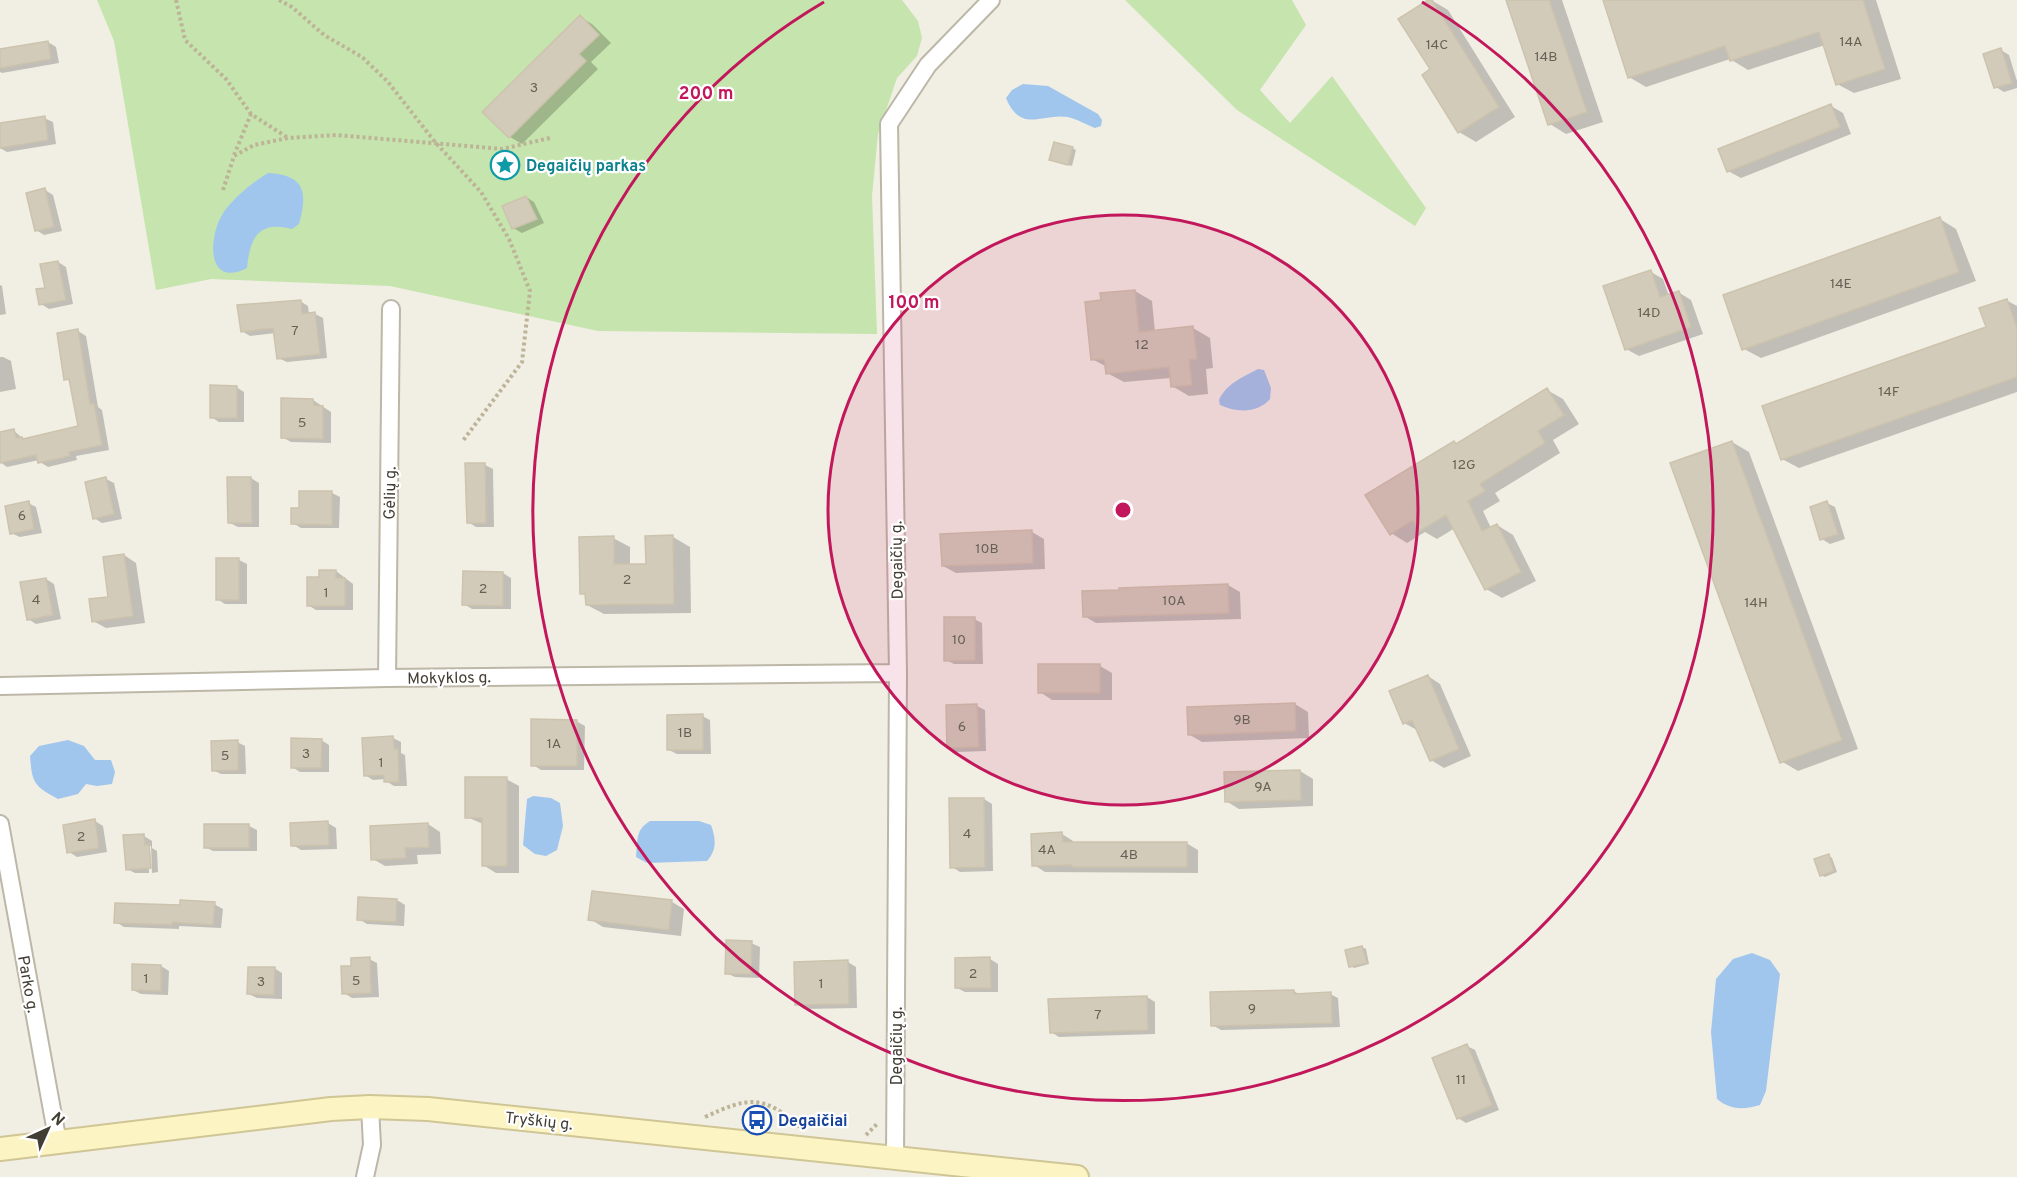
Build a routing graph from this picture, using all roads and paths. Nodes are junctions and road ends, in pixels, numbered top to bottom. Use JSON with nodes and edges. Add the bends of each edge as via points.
{"nodes":[{"id":1,"x":176,"y":0,"type":"edge"},
{"id":2,"x":279,"y":0,"type":"edge"},
{"id":3,"x":991,"y":0,"type":"edge"},
{"id":4,"x":251,"y":114,"type":"junction"},
{"id":5,"x":288,"y":138,"type":"junction"},
{"id":6,"x":550,"y":138,"type":"dead end"},
{"id":7,"x":435,"y":142,"type":"junction"},
{"id":8,"x":234,"y":156,"type":"junction"},
{"id":9,"x":223,"y":190,"type":"dead end"},
{"id":10,"x":392,"y":309,"type":"dead end"},
{"id":11,"x":462,"y":442,"type":"dead end"},
{"id":12,"x":898,"y":673,"type":"junction"},
{"id":13,"x":387,"y":678,"type":"junction"},
{"id":14,"x":0,"y":686,"type":"edge"},
{"id":15,"x":0,"y":824,"type":"edge"},
{"id":16,"x":370,"y":1107,"type":"junction"},
{"id":17,"x":57,"y":1143,"type":"junction"},
{"id":18,"x":0,"y":1149,"type":"edge"},
{"id":19,"x":895,"y":1158,"type":"junction"},
{"id":20,"x":365,"y":1177,"type":"edge"},
{"id":21,"x":1077,"y":1177,"type":"edge"}],
"edges":[{"from":1,"to":4,"type":"path","via":[[185,40],[226,79]]},
{"from":2,"to":7,"type":"path","via":[[362,57],[388,82]]},
{"from":3,"to":12,"type":"street","name":"Degaičių g.","via":[[928,66],[889,124]]},
{"from":4,"to":5,"type":"path"},
{"from":4,"to":8,"type":"path"},
{"from":5,"to":7,"type":"path","via":[[336,135]]},
{"from":5,"to":8,"type":"path","via":[[254,145]]},
{"from":6,"to":7,"type":"path","via":[[502,149]]},
{"from":7,"to":11,"type":"path","via":[[481,192],[509,239],[530,291],[522,362]]},
{"from":8,"to":9,"type":"path"},
{"from":10,"to":13,"type":"street","name":"Gėlių g."},
{"from":12,"to":13,"type":"street","name":"Mokyklos g."},
{"from":12,"to":19,"type":"street","name":"Degaičių g."},
{"from":13,"to":14,"type":"street","name":"Mokyklos g."},
{"from":15,"to":17,"type":"street","name":"Parko g."},
{"from":16,"to":17,"type":"main road","name":"Tryškių g."},
{"from":16,"to":19,"type":"main road","name":"Tryškių g.","via":[[428,1109]]},
{"from":16,"to":20,"type":"street","via":[[372,1145]]},
{"from":17,"to":18,"type":"main road","name":"Tryškių g."},
{"from":19,"to":21,"type":"main road","name":"Tryškių g."}]}
